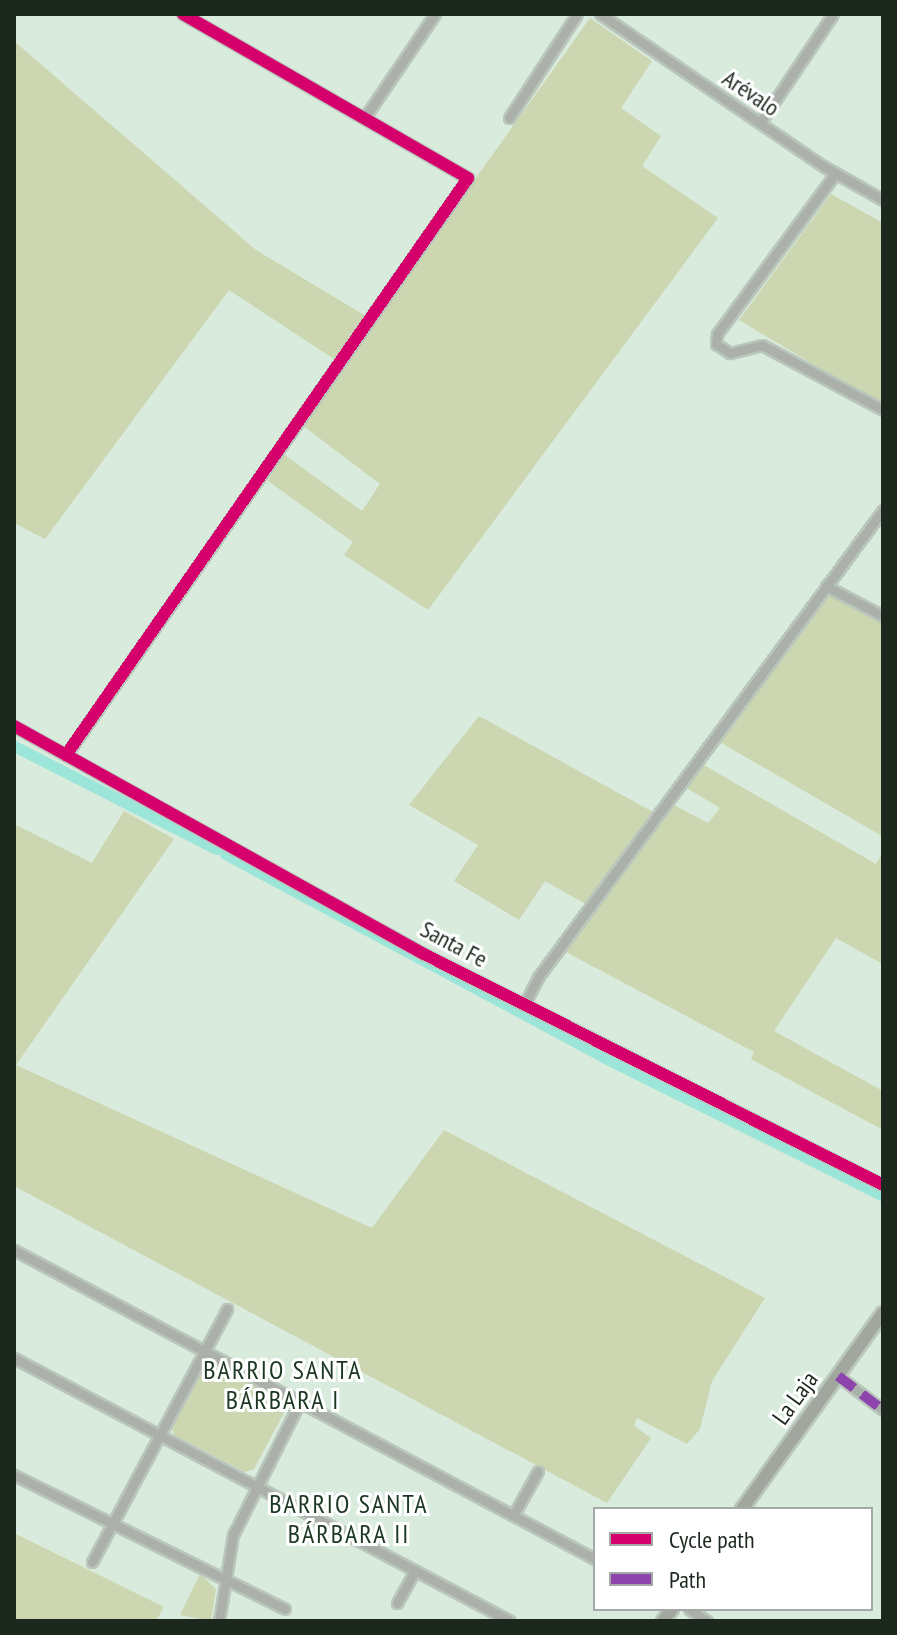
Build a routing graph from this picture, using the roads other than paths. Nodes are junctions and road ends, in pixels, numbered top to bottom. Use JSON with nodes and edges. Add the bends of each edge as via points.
{"nodes":[{"id":1,"x":183,"y":14,"type":"edge"},
{"id":2,"x":435,"y":14,"type":"edge"},
{"id":3,"x":577,"y":14,"type":"edge"},
{"id":4,"x":600,"y":14,"type":"edge"},
{"id":5,"x":833,"y":14,"type":"edge"},
{"id":6,"x":365,"y":117,"type":"junction"},
{"id":7,"x":509,"y":118,"type":"dead end"},
{"id":8,"x":760,"y":123,"type":"junction"},
{"id":9,"x":835,"y":174,"type":"junction"},
{"id":10,"x":883,"y":200,"type":"edge"},
{"id":11,"x":883,"y":410,"type":"edge"},
{"id":12,"x":883,"y":510,"type":"edge"},
{"id":13,"x":826,"y":586,"type":"junction"},
{"id":14,"x":883,"y":616,"type":"edge"},
{"id":15,"x":14,"y":726,"type":"edge"},
{"id":16,"x":66,"y":755,"type":"junction"},
{"id":17,"x":524,"y":1005,"type":"junction"},
{"id":18,"x":883,"y":1185,"type":"edge"},
{"id":19,"x":14,"y":1250,"type":"edge"},
{"id":20,"x":227,"y":1309,"type":"dead end"},
{"id":21,"x":883,"y":1313,"type":"edge"},
{"id":22,"x":204,"y":1350,"type":"junction"},
{"id":23,"x":14,"y":1358,"type":"edge"},
{"id":24,"x":838,"y":1376,"type":"junction"},
{"id":25,"x":301,"y":1400,"type":"junction"},
{"id":26,"x":883,"y":1410,"type":"edge"},
{"id":27,"x":159,"y":1434,"type":"junction"},
{"id":28,"x":538,"y":1471,"type":"dead end"},
{"id":29,"x":14,"y":1475,"type":"edge"},
{"id":30,"x":256,"y":1486,"type":"junction"},
{"id":31,"x":743,"y":1507,"type":"edge"},
{"id":32,"x":514,"y":1514,"type":"junction"},
{"id":33,"x":112,"y":1524,"type":"junction"},
{"id":34,"x":593,"y":1558,"type":"edge"},
{"id":35,"x":92,"y":1562,"type":"dead end"},
{"id":36,"x":415,"y":1571,"type":"junction"},
{"id":37,"x":226,"y":1581,"type":"junction"},
{"id":38,"x":397,"y":1603,"type":"dead end"},
{"id":39,"x":285,"y":1609,"type":"dead end"},
{"id":40,"x":219,"y":1621,"type":"edge"},
{"id":41,"x":510,"y":1621,"type":"edge"}],
"edges":[{"from":1,"to":6,"type":"street"},
{"from":2,"to":6,"type":"street"},
{"from":3,"to":7,"type":"street"},
{"from":4,"to":8,"type":"street","name":"Arévalo"},
{"from":5,"to":8,"type":"street"},
{"from":6,"to":16,"type":"street","via":[[468,178]]},
{"from":8,"to":9,"type":"street","name":"Arévalo"},
{"from":9,"to":10,"type":"street","name":"Arévalo"},
{"from":9,"to":11,"type":"street","via":[[717,334],[716,344],[730,353],[762,345]]},
{"from":12,"to":13,"type":"street"},
{"from":13,"to":14,"type":"street"},
{"from":13,"to":17,"type":"street","via":[[539,976]]},
{"from":15,"to":16,"type":"street","name":"Santa Fe"},
{"from":16,"to":17,"type":"street","name":"Santa Fe"},
{"from":17,"to":18,"type":"street","name":"Santa Fe"},
{"from":19,"to":22,"type":"street"},
{"from":20,"to":22,"type":"street"},
{"from":21,"to":24,"type":"main road","name":"La Laja"},
{"from":22,"to":25,"type":"street"},
{"from":22,"to":27,"type":"street"},
{"from":23,"to":27,"type":"street"},
{"from":24,"to":26,"type":"street"},
{"from":24,"to":31,"type":"main road","name":"La Laja"},
{"from":25,"to":30,"type":"street"},
{"from":25,"to":32,"type":"street"},
{"from":27,"to":30,"type":"street"},
{"from":27,"to":33,"type":"street"},
{"from":28,"to":32,"type":"street"},
{"from":29,"to":33,"type":"street"},
{"from":30,"to":36,"type":"street"},
{"from":30,"to":37,"type":"street","via":[[233,1535]]},
{"from":32,"to":34,"type":"street"},
{"from":33,"to":35,"type":"street"},
{"from":33,"to":37,"type":"street"},
{"from":36,"to":38,"type":"street"},
{"from":36,"to":41,"type":"street"},
{"from":37,"to":39,"type":"street"},
{"from":37,"to":40,"type":"street"}]}
